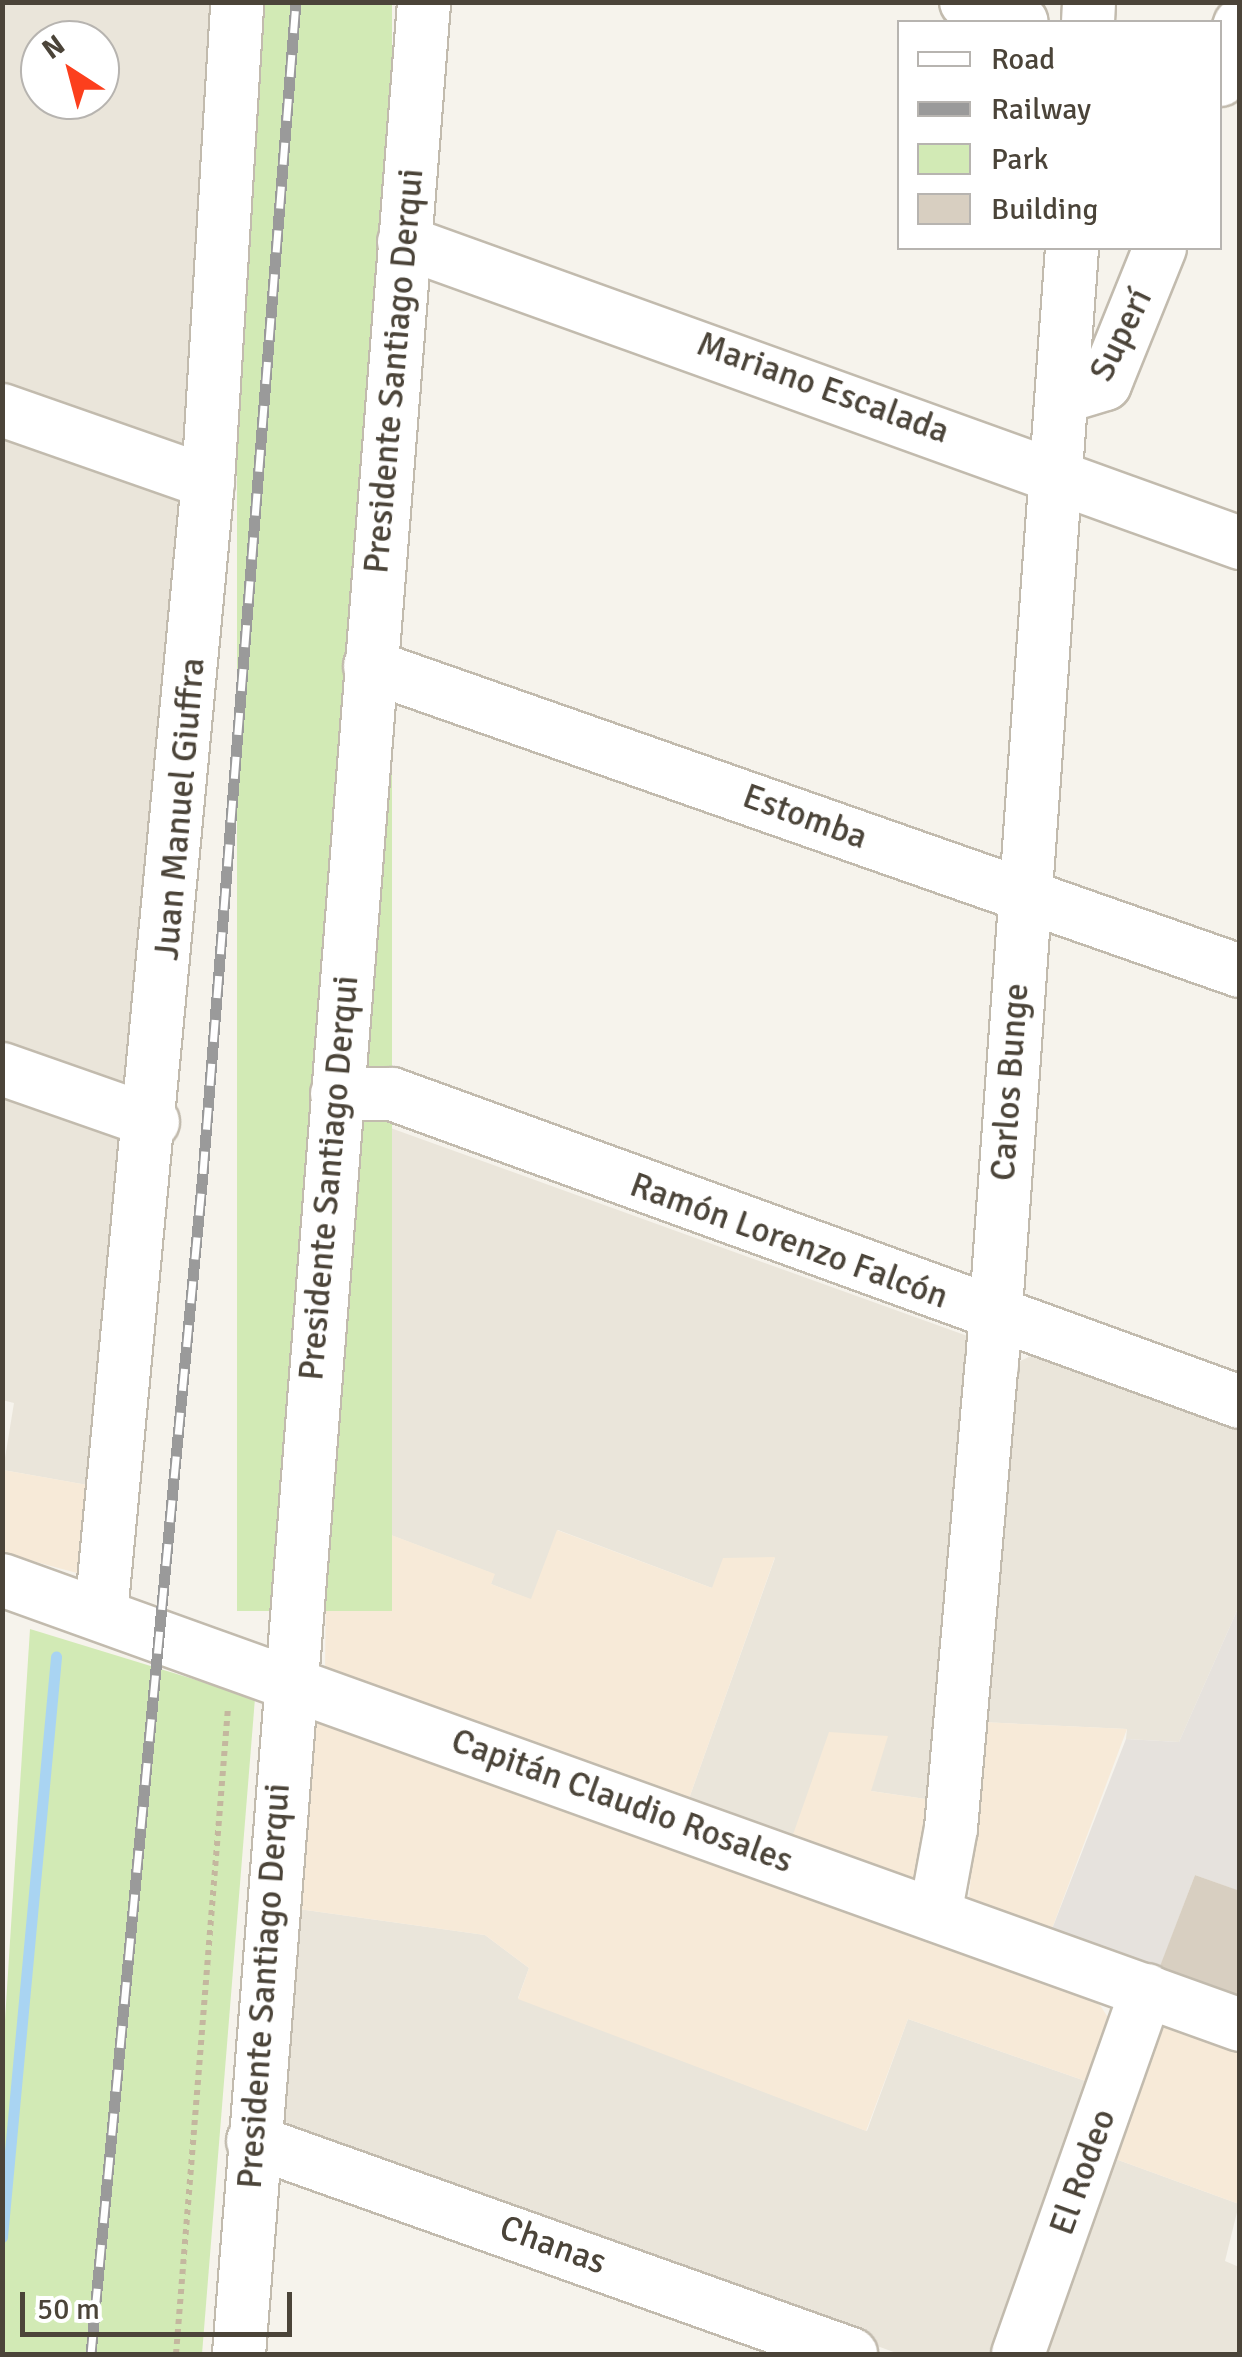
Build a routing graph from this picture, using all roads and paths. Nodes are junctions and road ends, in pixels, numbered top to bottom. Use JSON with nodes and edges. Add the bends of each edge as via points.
{"nodes":[{"id":1,"x":237,"y":2,"type":"edge"},
{"id":2,"x":424,"y":2,"type":"edge"},
{"id":3,"x":966,"y":2,"type":"edge"},
{"id":4,"x":1016,"y":20,"type":"edge"},
{"id":5,"x":1240,"y":24,"type":"edge"},
{"id":6,"x":1222,"y":74,"type":"edge"},
{"id":7,"x":404,"y":242,"type":"junction"},
{"id":8,"x":1072,"y":250,"type":"edge"},
{"id":9,"x":1159,"y":250,"type":"edge"},
{"id":10,"x":1062,"y":398,"type":"junction"},
{"id":11,"x":2,"y":410,"type":"edge"},
{"id":12,"x":1057,"y":474,"type":"junction"},
{"id":13,"x":208,"y":482,"type":"junction"},
{"id":14,"x":1240,"y":542,"type":"edge"},
{"id":15,"x":370,"y":666,"type":"junction"},
{"id":16,"x":1024,"y":895,"type":"junction"},
{"id":17,"x":1240,"y":971,"type":"edge"},
{"id":18,"x":2,"y":1070,"type":"edge"},
{"id":19,"x":337,"y":1094,"type":"junction"},
{"id":20,"x":153,"y":1122,"type":"junction"},
{"id":21,"x":996,"y":1318,"type":"junction"},
{"id":22,"x":1240,"y":1402,"type":"edge"},
{"id":23,"x":2,"y":1580,"type":"edge"},
{"id":24,"x":100,"y":1614,"type":"junction"},
{"id":25,"x":233,"y":1661,"type":"junction"},
{"id":26,"x":286,"y":1678,"type":"junction"},
{"id":27,"x":935,"y":1915,"type":"junction"},
{"id":28,"x":1148,"y":1990,"type":"junction"},
{"id":29,"x":1240,"y":2025,"type":"edge"},
{"id":30,"x":253,"y":2141,"type":"junction"},
{"id":31,"x":176,"y":2354,"type":"edge"},
{"id":32,"x":238,"y":2354,"type":"edge"},
{"id":33,"x":851,"y":2354,"type":"edge"},
{"id":34,"x":1018,"y":2354,"type":"edge"}],
"edges":[{"from":1,"to":13,"type":"street","name":"Juan Manuel Giuffra"},
{"from":2,"to":7,"type":"street","name":"Presidente Santiago Derqui"},
{"from":3,"to":4,"type":"street"},
{"from":5,"to":6,"type":"street"},
{"from":7,"to":12,"type":"street","name":"Mariano Escalada"},
{"from":7,"to":15,"type":"street","name":"Presidente Santiago Derqui"},
{"from":8,"to":10,"type":"street","name":"Carlos Bunge"},
{"from":9,"to":10,"type":"street","name":"Superí","via":[[1105,384]]},
{"from":10,"to":12,"type":"street","name":"Carlos Bunge"},
{"from":11,"to":13,"type":"street"},
{"from":12,"to":14,"type":"street","name":"Mariano Escalada"},
{"from":12,"to":16,"type":"street","name":"Carlos Bunge"},
{"from":13,"to":20,"type":"street","name":"Juan Manuel Giuffra"},
{"from":15,"to":16,"type":"street","name":"Estomba"},
{"from":15,"to":19,"type":"street","name":"Presidente Santiago Derqui"},
{"from":16,"to":17,"type":"street","name":"Estomba"},
{"from":16,"to":21,"type":"street","name":"Carlos Bunge"},
{"from":18,"to":20,"type":"street"},
{"from":19,"to":21,"type":"street","name":"Ramón Lorenzo Falcón","via":[[392,1094]]},
{"from":19,"to":26,"type":"street","name":"Presidente Santiago Derqui"},
{"from":20,"to":24,"type":"street","name":"Juan Manuel Giuffra"},
{"from":21,"to":22,"type":"street","name":"Ramón Lorenzo Falcón"},
{"from":21,"to":27,"type":"street","name":"Carlos Bunge","via":[[951,1828]]},
{"from":23,"to":24,"type":"street","name":"Capitán Claudio Rosales"},
{"from":24,"to":25,"type":"street","name":"Capitán Claudio Rosales"},
{"from":25,"to":26,"type":"street","name":"Capitán Claudio Rosales"},
{"from":25,"to":31,"type":"path"},
{"from":26,"to":27,"type":"street","name":"Capitán Claudio Rosales"},
{"from":26,"to":30,"type":"street","name":"Presidente Santiago Derqui"},
{"from":27,"to":28,"type":"street","name":"Capitán Claudio Rosales"},
{"from":28,"to":29,"type":"street","name":"Capitán Claudio Rosales"},
{"from":28,"to":34,"type":"street","name":"El Rodeo"},
{"from":30,"to":32,"type":"street","name":"Presidente Santiago Derqui"},
{"from":30,"to":33,"type":"street","name":"Chanas"}]}
